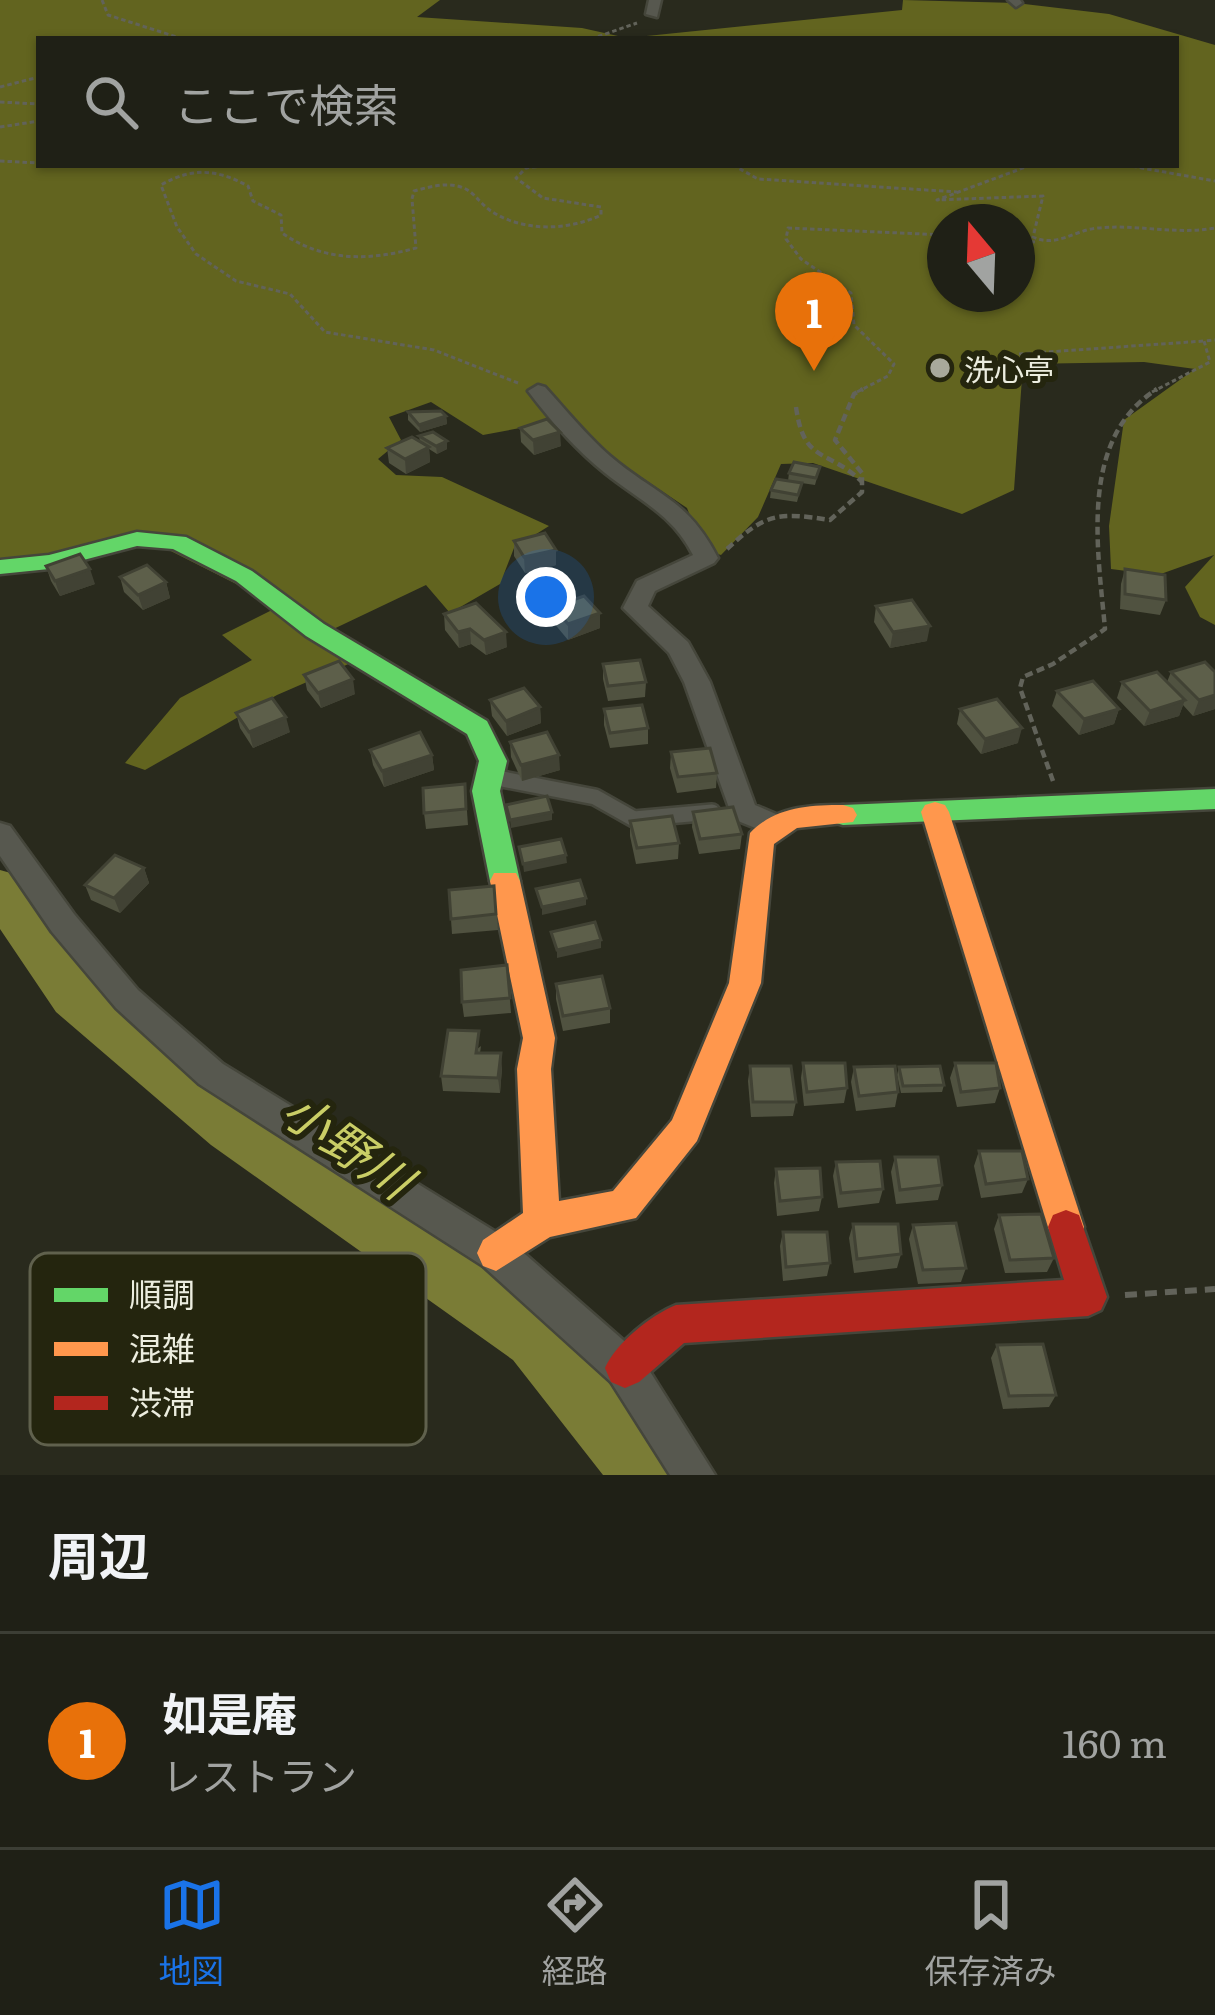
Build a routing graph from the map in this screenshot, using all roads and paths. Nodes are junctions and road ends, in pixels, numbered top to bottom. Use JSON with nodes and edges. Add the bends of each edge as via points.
{"nodes":[{"id":1,"x":102,"y":0,"type":"edge"},
{"id":2,"x":653,"y":7,"type":"edge"},
{"id":3,"x":174,"y":36,"type":"edge"},
{"id":4,"x":597,"y":36,"type":"edge"},
{"id":5,"x":36,"y":78,"type":"edge"},
{"id":6,"x":0,"y":87,"type":"edge"},
{"id":7,"x":0,"y":102,"type":"edge"},
{"id":8,"x":36,"y":104,"type":"edge"},
{"id":9,"x":36,"y":121,"type":"edge"},
{"id":10,"x":0,"y":127,"type":"edge"},
{"id":11,"x":36,"y":163,"type":"edge"},
{"id":12,"x":0,"y":164,"type":"edge"},
{"id":13,"x":216,"y":168,"type":"edge"},
{"id":14,"x":221,"y":168,"type":"edge"},
{"id":15,"x":524,"y":168,"type":"edge"},
{"id":16,"x":738,"y":168,"type":"edge"},
{"id":17,"x":1023,"y":168,"type":"edge"},
{"id":18,"x":1142,"y":168,"type":"edge"},
{"id":19,"x":1215,"y":181,"type":"edge"},
{"id":20,"x":958,"y":192,"type":"junction"},
{"id":21,"x":1215,"y":228,"type":"edge"},
{"id":22,"x":927,"y":234,"type":"edge"},
{"id":23,"x":1035,"y":242,"type":"edge"},
{"id":24,"x":1038,"y":242,"type":"junction"},
{"id":25,"x":1215,"y":340,"type":"edge"},
{"id":26,"x":1204,"y":341,"type":"junction"},
{"id":27,"x":1019,"y":354,"type":"dead end"},
{"id":28,"x":538,"y":391,"type":"joint"},
{"id":29,"x":796,"y":407,"type":"dead end"},
{"id":30,"x":862,"y":482,"type":"junction"},
{"id":31,"x":706,"y":558,"type":"junction"},
{"id":32,"x":0,"y":567,"type":"edge"},
{"id":33,"x":492,"y":777,"type":"junction"},
{"id":34,"x":1215,"y":799,"type":"edge"},
{"id":35,"x":1063,"y":806,"type":"junction"},
{"id":36,"x":743,"y":812,"type":"junction"},
{"id":37,"x":934,"y":812,"type":"junction"},
{"id":38,"x":773,"y":824,"type":"junction"},
{"id":39,"x":0,"y":835,"type":"edge"},
{"id":40,"x":542,"y":1221,"type":"junction"},
{"id":41,"x":496,"y":1253,"type":"junction"},
{"id":42,"x":1215,"y":1288,"type":"edge"},
{"id":43,"x":1088,"y":1298,"type":"junction"},
{"id":44,"x":625,"y":1368,"type":"junction"},
{"id":45,"x":694,"y":1475,"type":"edge"}],
"edges":[{"from":1,"to":3,"type":"path","via":[[108,15]]},
{"from":2,"to":4,"type":"path"},
{"from":5,"to":6,"type":"path"},
{"from":7,"to":8,"type":"path"},
{"from":9,"to":10,"type":"path"},
{"from":11,"to":12,"type":"path"},
{"from":13,"to":28,"type":"path","via":[[161,185],[177,227],[215,271],[290,293],[325,332],[434,350]]},
{"from":14,"to":15,"type":"path","via":[[248,186],[253,201],[281,215],[282,232],[314,254],[389,256],[416,248],[408,207],[424,188],[460,187],[501,217],[550,226],[601,215],[601,207],[542,200],[523,189],[516,178]]},
{"from":16,"to":20,"type":"path","via":[[758,179]]},
{"from":17,"to":20,"type":"path"},
{"from":18,"to":19,"type":"path"},
{"from":20,"to":24,"type":"path","via":[[937,200],[1043,196],[1032,226]]},
{"from":21,"to":24,"type":"path","via":[[1096,228]]},
{"from":22,"to":30,"type":"path","via":[[788,229],[801,259],[851,293],[851,325],[894,364],[854,394],[835,440]]},
{"from":23,"to":24,"type":"path"},
{"from":25,"to":26,"type":"path"},
{"from":26,"to":27,"type":"path"},
{"from":26,"to":35,"type":"path","via":[[1210,362],[1136,404],[1118,428],[1096,503],[1105,629],[1023,677],[1020,688]]},
{"from":28,"to":31,"type":"street","via":[[625,478],[673,504]]},
{"from":29,"to":30,"type":"path","via":[[798,435],[812,454]]},
{"from":30,"to":31,"type":"path","via":[[862,493],[830,520],[785,513],[756,522],[721,555]]},
{"from":31,"to":36,"type":"street","via":[[645,586],[635,608],[679,649],[697,682]]},
{"from":32,"to":33,"type":"street","via":[[137,539],[178,542],[478,728]]},
{"from":33,"to":36,"type":"lane","via":[[595,797],[634,819]]},
{"from":33,"to":40,"type":"street","via":[[486,791],[539,1037]]},
{"from":34,"to":35,"type":"street"},
{"from":35,"to":37,"type":"street"},
{"from":36,"to":38,"type":"street"},
{"from":37,"to":38,"type":"street"},
{"from":37,"to":43,"type":"street"},
{"from":38,"to":40,"type":"street","via":[[760,841],[745,983],[685,1130],[623,1206]]},
{"from":39,"to":41,"type":"street","via":[[127,999],[211,1074]]},
{"from":40,"to":41,"type":"street"},
{"from":41,"to":44,"type":"street"},
{"from":42,"to":43,"type":"path"},
{"from":43,"to":44,"type":"street","via":[[676,1324]]},
{"from":44,"to":45,"type":"street"}]}
